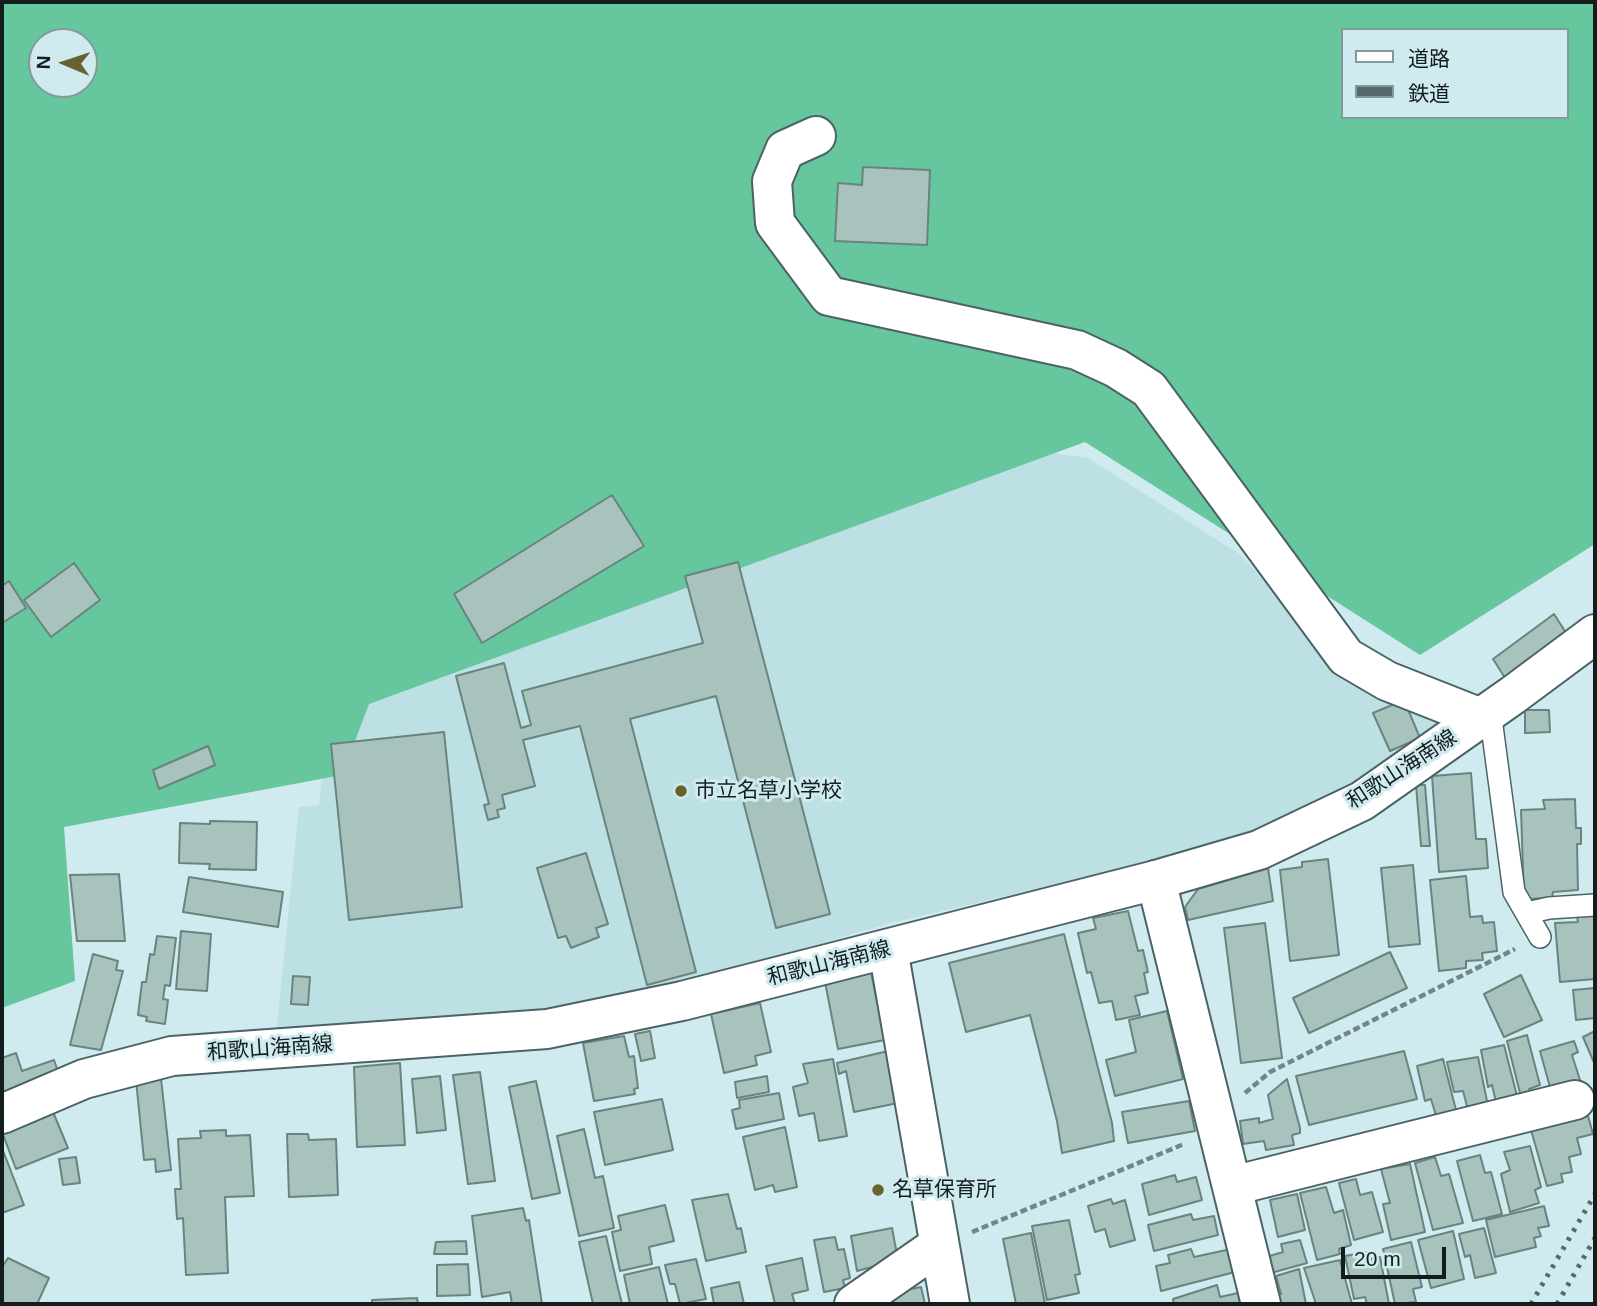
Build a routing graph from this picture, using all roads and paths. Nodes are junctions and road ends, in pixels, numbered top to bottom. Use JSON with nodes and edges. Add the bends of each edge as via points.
{"nodes":[{"id":1,"x":816,"y":136,"type":"dead end"},
{"id":2,"x":1595,"y":634,"type":"edge"},
{"id":3,"x":1485,"y":714,"type":"junction"},
{"id":4,"x":1156,"y":880,"type":"junction"},
{"id":5,"x":1595,"y":905,"type":"edge"},
{"id":6,"x":1527,"y":914,"type":"junction"},
{"id":7,"x":1540,"y":937,"type":"joint"},
{"id":8,"x":888,"y":949,"type":"junction"},
{"id":9,"x":1575,"y":1100,"type":"dead end"},
{"id":10,"x":2,"y":1114,"type":"edge"},
{"id":11,"x":1217,"y":1124,"type":"junction"},
{"id":12,"x":1232,"y":1186,"type":"junction"},
{"id":13,"x":939,"y":1245,"type":"junction"},
{"id":14,"x":854,"y":1304,"type":"edge"},
{"id":15,"x":950,"y":1304,"type":"edge"},
{"id":16,"x":1261,"y":1304,"type":"edge"}],
"edges":[{"from":1,"to":3,"type":"street","via":[[785,150],[772,181],[774,212],[775,222],[829,296],[1077,350],[1149,389],[1346,657],[1387,681]]},
{"from":2,"to":3,"type":"street","name":"和歌山海南線"},
{"from":3,"to":4,"type":"street","name":"和歌山海南線","via":[[1362,801],[1259,850]]},
{"from":3,"to":6,"type":"lane","via":[[1514,892]]},
{"from":4,"to":8,"type":"street","name":"和歌山海南線"},
{"from":4,"to":11,"type":"street"},
{"from":5,"to":6,"type":"lane"},
{"from":6,"to":7,"type":"lane"},
{"from":7,"to":11,"type":"path","via":[[1270,1072]]},
{"from":8,"to":10,"type":"street","name":"和歌山海南線","via":[[682,1001],[547,1029],[172,1056],[84,1079]]},
{"from":8,"to":13,"type":"street"},
{"from":9,"to":12,"type":"street"},
{"from":11,"to":12,"type":"street"},
{"from":11,"to":13,"type":"path"},
{"from":12,"to":16,"type":"street"},
{"from":13,"to":14,"type":"street"},
{"from":13,"to":15,"type":"street"}]}
